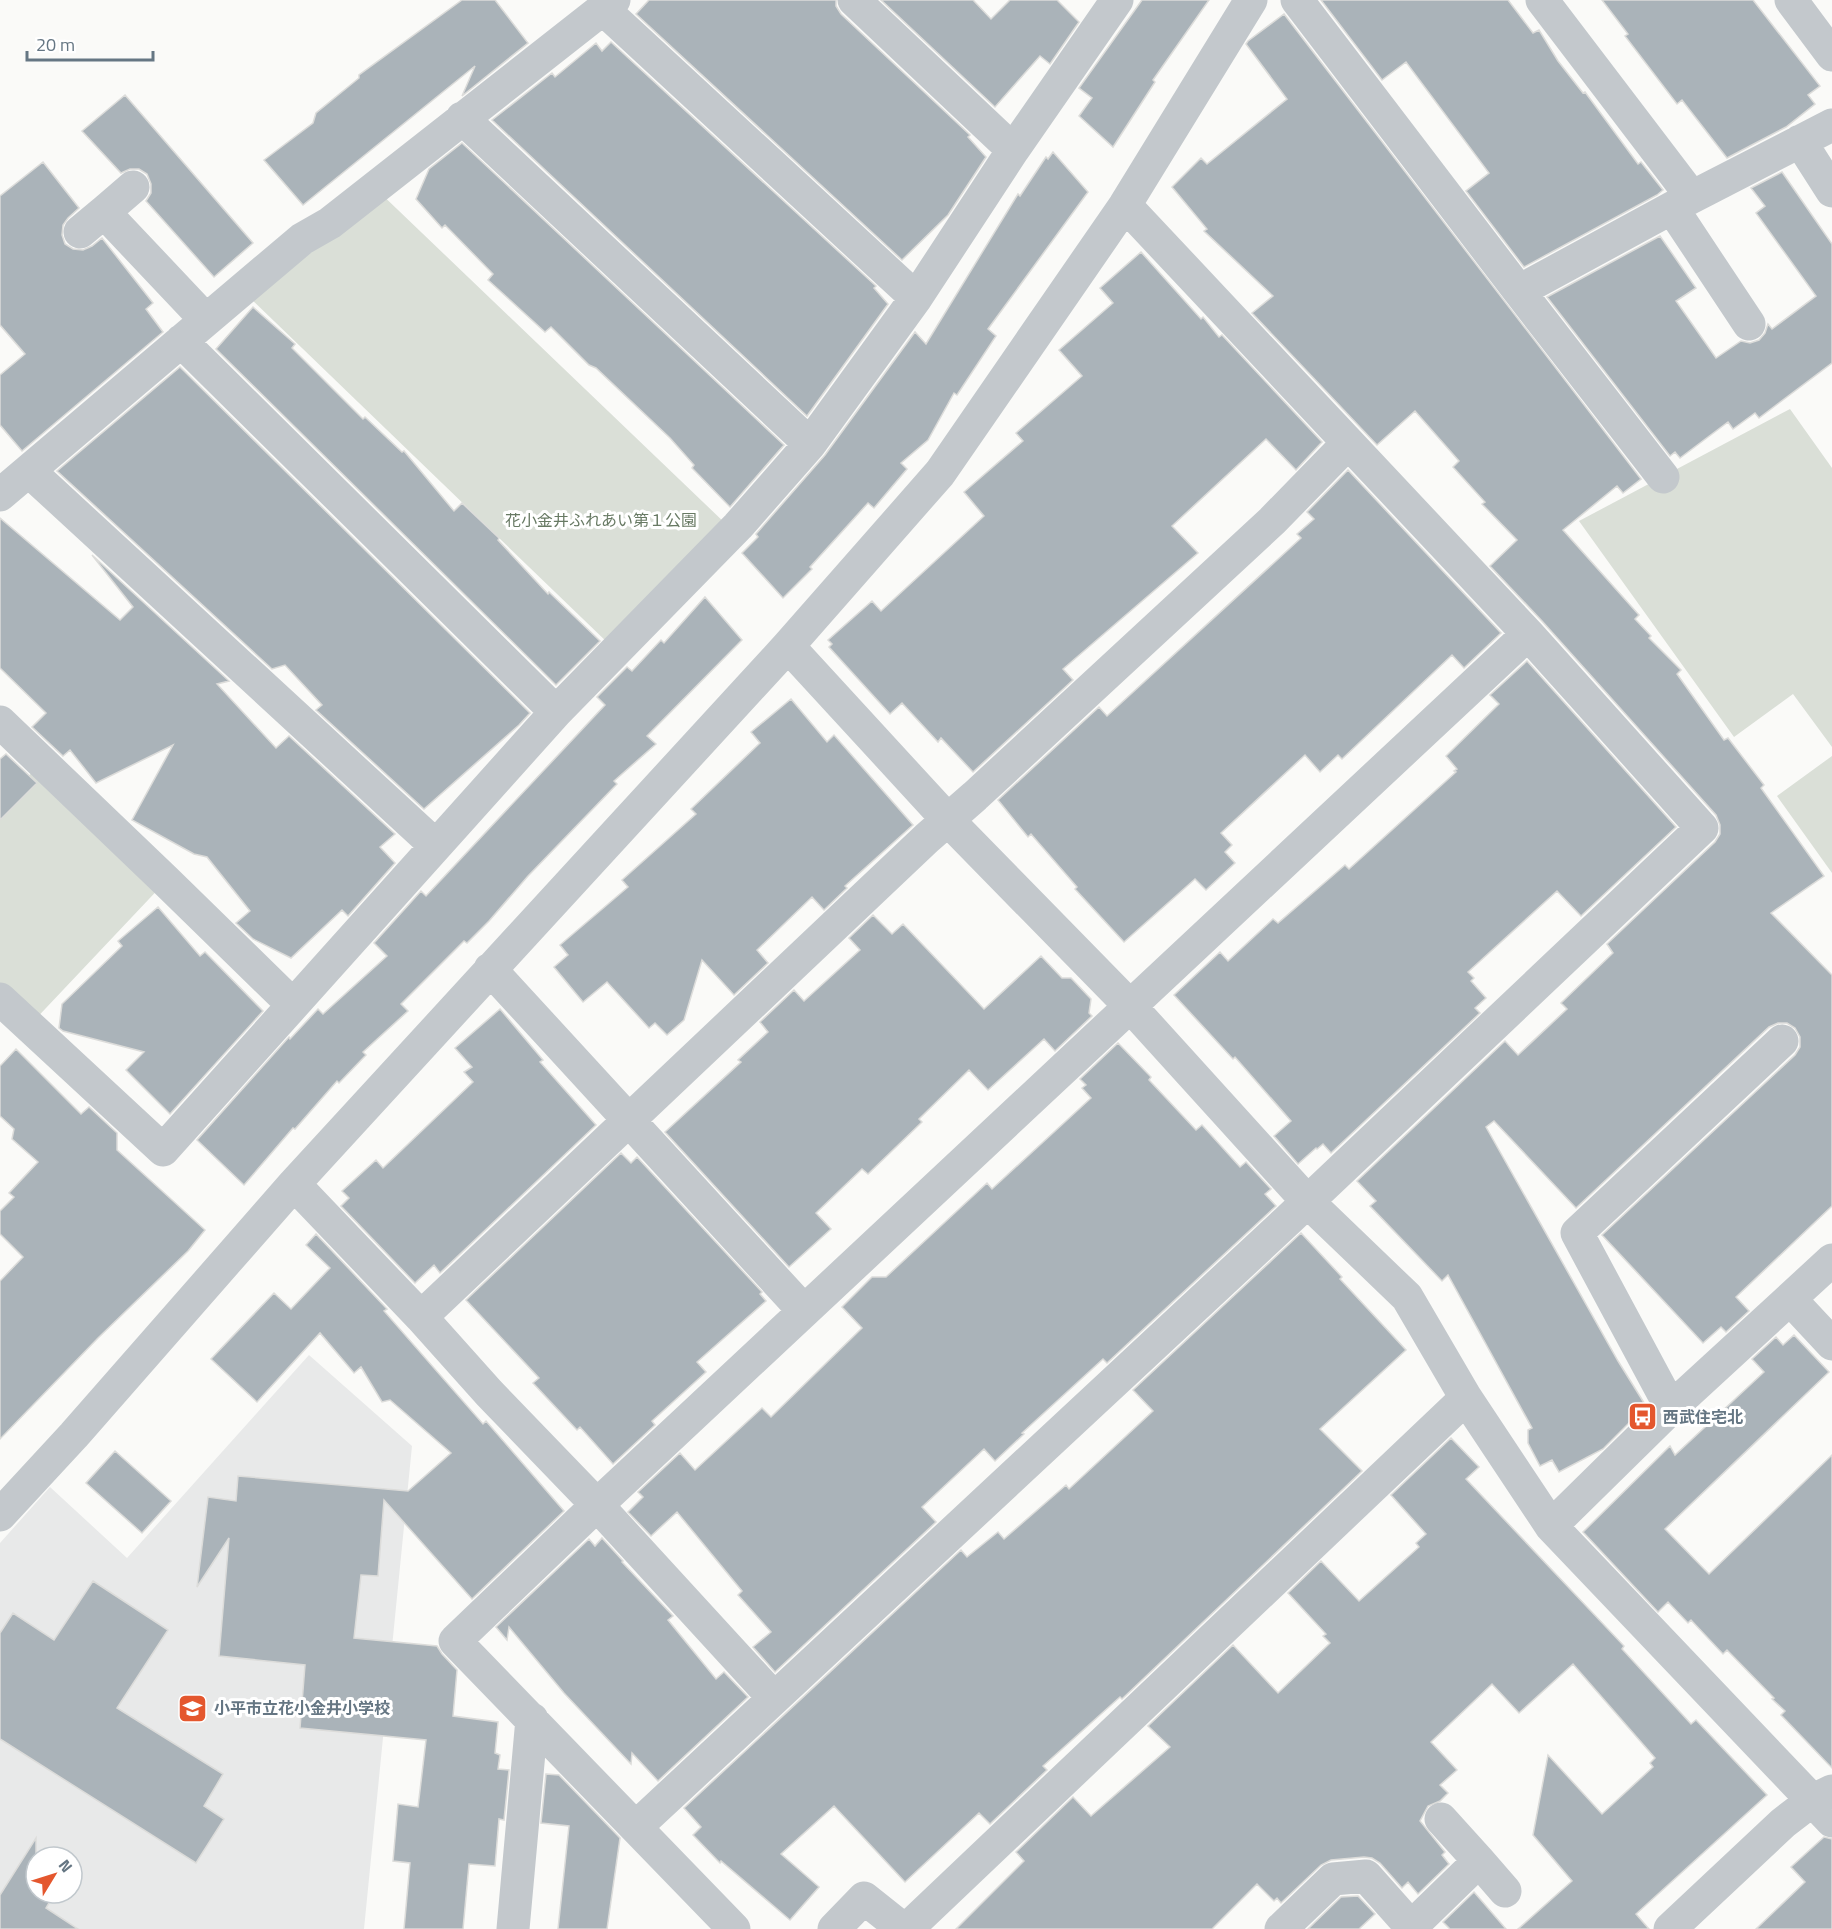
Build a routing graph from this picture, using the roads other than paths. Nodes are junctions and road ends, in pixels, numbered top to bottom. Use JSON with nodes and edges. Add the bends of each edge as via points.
{"nodes":[{"id":1,"x":854,"y":0,"type":"edge"},
{"id":2,"x":1116,"y":0,"type":"edge"},
{"id":3,"x":1251,"y":0,"type":"edge"},
{"id":4,"x":1297,"y":0,"type":"edge"},
{"id":5,"x":1542,"y":0,"type":"edge"},
{"id":6,"x":1791,"y":0,"type":"edge"},
{"id":7,"x":609,"y":4,"type":"edge"},
{"id":8,"x":1832,"y":55,"type":"edge"},
{"id":9,"x":462,"y":118,"type":"junction"},
{"id":10,"x":1832,"y":125,"type":"edge"},
{"id":11,"x":1800,"y":141,"type":"junction"},
{"id":12,"x":1013,"y":150,"type":"junction"},
{"id":13,"x":133,"y":187,"type":"dead end"},
{"id":14,"x":1832,"y":191,"type":"edge"},
{"id":15,"x":1682,"y":202,"type":"junction"},
{"id":16,"x":1125,"y":205,"type":"junction"},
{"id":17,"x":1519,"y":291,"type":"junction"},
{"id":18,"x":916,"y":298,"type":"junction"},
{"id":19,"x":206,"y":320,"type":"junction"},
{"id":20,"x":1749,"y":324,"type":"dead end"},
{"id":21,"x":182,"y":342,"type":"junction"},
{"id":22,"x":1348,"y":443,"type":"junction"},
{"id":23,"x":810,"y":444,"type":"junction"},
{"id":24,"x":29,"y":471,"type":"junction"},
{"id":25,"x":1663,"y":477,"type":"dead end"},
{"id":26,"x":0,"y":495,"type":"edge"},
{"id":27,"x":1528,"y":634,"type":"junction"},
{"id":28,"x":788,"y":646,"type":"junction"},
{"id":29,"x":556,"y":712,"type":"junction"},
{"id":30,"x":0,"y":722,"type":"edge"},
{"id":31,"x":948,"y":819,"type":"junction"},
{"id":32,"x":435,"y":845,"type":"junction"},
{"id":33,"x":490,"y":969,"type":"junction"},
{"id":34,"x":0,"y":999,"type":"edge"},
{"id":35,"x":292,"y":1004,"type":"junction"},
{"id":36,"x":1130,"y":1006,"type":"junction"},
{"id":37,"x":1782,"y":1041,"type":"dead end"},
{"id":38,"x":629,"y":1121,"type":"junction"},
{"id":39,"x":294,"y":1184,"type":"junction"},
{"id":40,"x":1307,"y":1201,"type":"junction"},
{"id":41,"x":1832,"y":1260,"type":"edge"},
{"id":42,"x":1791,"y":1299,"type":"junction"},
{"id":43,"x":804,"y":1311,"type":"junction"},
{"id":44,"x":421,"y":1317,"type":"junction"},
{"id":45,"x":1832,"y":1344,"type":"edge"},
{"id":46,"x":1466,"y":1398,"type":"junction"},
{"id":47,"x":1671,"y":1408,"type":"junction"},
{"id":48,"x":597,"y":1505,"type":"junction"},
{"id":49,"x":0,"y":1515,"type":"edge"},
{"id":50,"x":1551,"y":1526,"type":"junction"},
{"id":51,"x":774,"y":1698,"type":"junction"},
{"id":52,"x":532,"y":1719,"type":"junction"},
{"id":53,"x":1826,"y":1804,"type":"edge"},
{"id":54,"x":1441,"y":1819,"type":"dead end"},
{"id":55,"x":636,"y":1827,"type":"junction"},
{"id":56,"x":1479,"y":1861,"type":"junction"},
{"id":57,"x":1505,"y":1892,"type":"dead end"},
{"id":58,"x":1412,"y":1928,"type":"edge"},
{"id":59,"x":513,"y":1929,"type":"edge"},
{"id":60,"x":734,"y":1929,"type":"edge"},
{"id":61,"x":834,"y":1929,"type":"edge"},
{"id":62,"x":903,"y":1929,"type":"edge"},
{"id":63,"x":908,"y":1929,"type":"edge"},
{"id":64,"x":1281,"y":1929,"type":"edge"},
{"id":65,"x":1670,"y":1929,"type":"edge"}],
"edges":[{"from":1,"to":12,"type":"street"},
{"from":2,"to":12,"type":"street"},
{"from":3,"to":16,"type":"street"},
{"from":4,"to":17,"type":"street"},
{"from":5,"to":15,"type":"street"},
{"from":6,"to":8,"type":"street"},
{"from":7,"to":9,"type":"street"},
{"from":7,"to":18,"type":"street"},
{"from":9,"to":19,"type":"street","via":[[330,223],[302,239]]},
{"from":9,"to":23,"type":"street"},
{"from":10,"to":11,"type":"street"},
{"from":11,"to":14,"type":"street"},
{"from":11,"to":15,"type":"street"},
{"from":12,"to":18,"type":"street"},
{"from":13,"to":19,"type":"street","via":[[92,222]]},
{"from":15,"to":17,"type":"street"},
{"from":15,"to":20,"type":"street"},
{"from":16,"to":22,"type":"street"},
{"from":16,"to":28,"type":"street","via":[[940,473]]},
{"from":17,"to":25,"type":"street"},
{"from":18,"to":23,"type":"street"},
{"from":19,"to":21,"type":"street"},
{"from":21,"to":24,"type":"street"},
{"from":21,"to":29,"type":"street"},
{"from":22,"to":27,"type":"street"},
{"from":22,"to":31,"type":"street","via":[[1272,521]]},
{"from":23,"to":29,"type":"street","via":[[738,526]]},
{"from":24,"to":26,"type":"street"},
{"from":24,"to":32,"type":"street"},
{"from":27,"to":36,"type":"street"},
{"from":27,"to":40,"type":"street","via":[[1702,828]]},
{"from":28,"to":31,"type":"street"},
{"from":28,"to":33,"type":"street"},
{"from":29,"to":32,"type":"street"},
{"from":30,"to":35,"type":"street"},
{"from":31,"to":36,"type":"street"},
{"from":31,"to":38,"type":"street"},
{"from":32,"to":35,"type":"street"},
{"from":33,"to":38,"type":"street"},
{"from":33,"to":39,"type":"street"},
{"from":34,"to":35,"type":"street","via":[[163,1150]]},
{"from":36,"to":40,"type":"street"},
{"from":36,"to":43,"type":"street"},
{"from":37,"to":47,"type":"street","via":[[1577,1233]]},
{"from":38,"to":43,"type":"street"},
{"from":38,"to":44,"type":"street"},
{"from":39,"to":44,"type":"street"},
{"from":39,"to":49,"type":"street"},
{"from":40,"to":46,"type":"street","via":[[1407,1297]]},
{"from":40,"to":51,"type":"street"},
{"from":41,"to":42,"type":"street"},
{"from":42,"to":45,"type":"street"},
{"from":42,"to":47,"type":"street"},
{"from":43,"to":48,"type":"street"},
{"from":44,"to":48,"type":"street"},
{"from":46,"to":50,"type":"street"},
{"from":46,"to":63,"type":"street"},
{"from":47,"to":50,"type":"street"},
{"from":48,"to":51,"type":"street"},
{"from":48,"to":52,"type":"street","via":[[455,1641]]},
{"from":50,"to":53,"type":"street"},
{"from":51,"to":55,"type":"street"},
{"from":52,"to":55,"type":"street"},
{"from":52,"to":59,"type":"street"},
{"from":53,"to":65,"type":"street","via":[[1783,1823]]},
{"from":54,"to":56,"type":"street"},
{"from":55,"to":60,"type":"street"},
{"from":56,"to":57,"type":"street"},
{"from":56,"to":58,"type":"street"},
{"from":58,"to":64,"type":"street","via":[[1366,1876],[1333,1879]]},
{"from":61,"to":62,"type":"street","via":[[864,1898]]}]}
